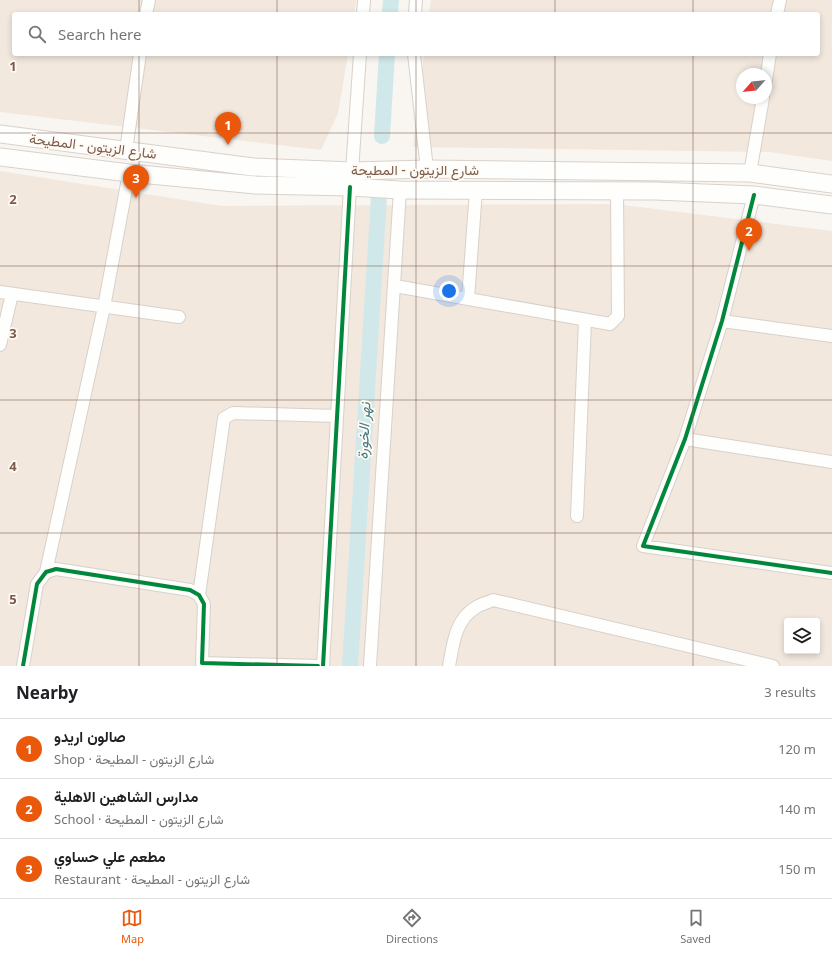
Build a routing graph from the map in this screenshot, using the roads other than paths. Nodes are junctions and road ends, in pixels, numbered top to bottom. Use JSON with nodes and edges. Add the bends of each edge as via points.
{"nodes":[{"id":1,"x":149,"y":0,"type":"edge"},
{"id":2,"x":364,"y":0,"type":"edge"},
{"id":3,"x":416,"y":0,"type":"edge"},
{"id":4,"x":780,"y":0,"type":"edge"},
{"id":5,"x":146,"y":12,"type":"edge"},
{"id":6,"x":363,"y":12,"type":"edge"},
{"id":7,"x":415,"y":12,"type":"edge"},
{"id":8,"x":777,"y":12,"type":"edge"},
{"id":9,"x":140,"y":56,"type":"edge"},
{"id":10,"x":360,"y":56,"type":"edge"},
{"id":11,"x":414,"y":56,"type":"edge"},
{"id":12,"x":770,"y":56,"type":"edge"},
{"id":13,"x":768,"y":68,"type":"edge"},
{"id":14,"x":762,"y":104,"type":"edge"},
{"id":15,"x":0,"y":134,"type":"edge"},
{"id":16,"x":126,"y":150,"type":"junction"},
{"id":17,"x":0,"y":157,"type":"edge"},
{"id":18,"x":427,"y":169,"type":"junction"},
{"id":19,"x":656,"y":171,"type":"junction"},
{"id":20,"x":129,"y":172,"type":"junction"},
{"id":21,"x":750,"y":172,"type":"junction"},
{"id":22,"x":351,"y":179,"type":"junction"},
{"id":23,"x":832,"y":184,"type":"edge"},
{"id":24,"x":400,"y":190,"type":"junction"},
{"id":25,"x":476,"y":190,"type":"junction"},
{"id":26,"x":617,"y":191,"type":"junction"},
{"id":27,"x":655,"y":191,"type":"junction"},
{"id":28,"x":754,"y":195,"type":"junction"},
{"id":29,"x":832,"y":205,"type":"edge"},
{"id":30,"x":395,"y":286,"type":"junction"},
{"id":31,"x":6,"y":293,"type":"edge"},
{"id":32,"x":468,"y":299,"type":"junction"},
{"id":33,"x":104,"y":307,"type":"junction"},
{"id":34,"x":179,"y":317,"type":"dead end"},
{"id":35,"x":586,"y":320,"type":"junction"},
{"id":36,"x":722,"y":321,"type":"junction"},
{"id":37,"x":832,"y":336,"type":"edge"},
{"id":38,"x":0,"y":345,"type":"edge"},
{"id":39,"x":337,"y":416,"type":"junction"},
{"id":40,"x":685,"y":439,"type":"junction"},
{"id":41,"x":832,"y":462,"type":"edge"},
{"id":42,"x":577,"y":516,"type":"dead end"},
{"id":43,"x":46,"y":572,"type":"junction"},
{"id":44,"x":832,"y":573,"type":"edge"},
{"id":45,"x":199,"y":595,"type":"junction"},
{"id":46,"x":202,"y":664,"type":"edge"},
{"id":47,"x":23,"y":666,"type":"edge"},
{"id":48,"x":318,"y":666,"type":"edge"},
{"id":49,"x":323,"y":666,"type":"edge"},
{"id":50,"x":370,"y":666,"type":"edge"},
{"id":51,"x":449,"y":666,"type":"edge"},
{"id":52,"x":773,"y":666,"type":"edge"}],
"edges":[{"from":1,"to":5,"type":"street"},
{"from":2,"to":6,"type":"street"},
{"from":3,"to":7,"type":"street"},
{"from":4,"to":8,"type":"street"},
{"from":9,"to":16,"type":"street"},
{"from":10,"to":22,"type":"street"},
{"from":11,"to":18,"type":"street"},
{"from":12,"to":13,"type":"street"},
{"from":14,"to":21,"type":"street"},
{"from":15,"to":16,"type":"main road","name":"شارع الزيتون - المطيحة"},
{"from":16,"to":22,"type":"main road","name":"شارع الزيتون - المطيحة"},
{"from":17,"to":20,"type":"main road","name":"شارع الزيتون - المطيحة"},
{"from":18,"to":19,"type":"main road","name":"شارع الزيتون - المطيحة"},
{"from":18,"to":22,"type":"main road","name":"شارع الزيتون - المطيحة"},
{"from":19,"to":21,"type":"main road","name":"شارع الزيتون - المطيحة"},
{"from":19,"to":27,"type":"main road"},
{"from":20,"to":22,"type":"main road","name":"شارع الزيتون - المطيحة","via":[[256,185]]},
{"from":20,"to":33,"type":"street"},
{"from":21,"to":23,"type":"main road","name":"شارع الزيتون - المطيحة"},
{"from":22,"to":24,"type":"main road","name":"شارع الزيتون - المطيحة"},
{"from":22,"to":39,"type":"street"},
{"from":24,"to":25,"type":"main road","name":"شارع الزيتون - المطيحة"},
{"from":24,"to":30,"type":"street"},
{"from":25,"to":26,"type":"main road","name":"شارع الزيتون - المطيحة"},
{"from":25,"to":32,"type":"street"},
{"from":26,"to":27,"type":"main road","name":"شارع الزيتون - المطيحة"},
{"from":26,"to":35,"type":"street","via":[[618,316],[610,324]]},
{"from":27,"to":28,"type":"main road","name":"شارع الزيتون - المطيحة"},
{"from":28,"to":29,"type":"main road","name":"شارع الزيتون - المطيحة"},
{"from":28,"to":36,"type":"street"},
{"from":30,"to":32,"type":"street"},
{"from":30,"to":50,"type":"street"},
{"from":31,"to":33,"type":"street"},
{"from":31,"to":38,"type":"street"},
{"from":32,"to":35,"type":"street"},
{"from":33,"to":34,"type":"street"},
{"from":33,"to":43,"type":"street"},
{"from":35,"to":42,"type":"street"},
{"from":36,"to":37,"type":"street"},
{"from":36,"to":40,"type":"street"},
{"from":39,"to":45,"type":"street","via":[[233,413],[224,418]]},
{"from":39,"to":49,"type":"street"},
{"from":40,"to":41,"type":"street"},
{"from":40,"to":44,"type":"street","via":[[642,546]]},
{"from":43,"to":45,"type":"street","via":[[56,569],[190,590]]},
{"from":43,"to":47,"type":"street","via":[[37,584]]},
{"from":45,"to":46,"type":"street","via":[[204,604]]},
{"from":46,"to":48,"type":"street"},
{"from":51,"to":52,"type":"street","via":[[455,633],[463,619],[475,608],[493,600]]}]}
